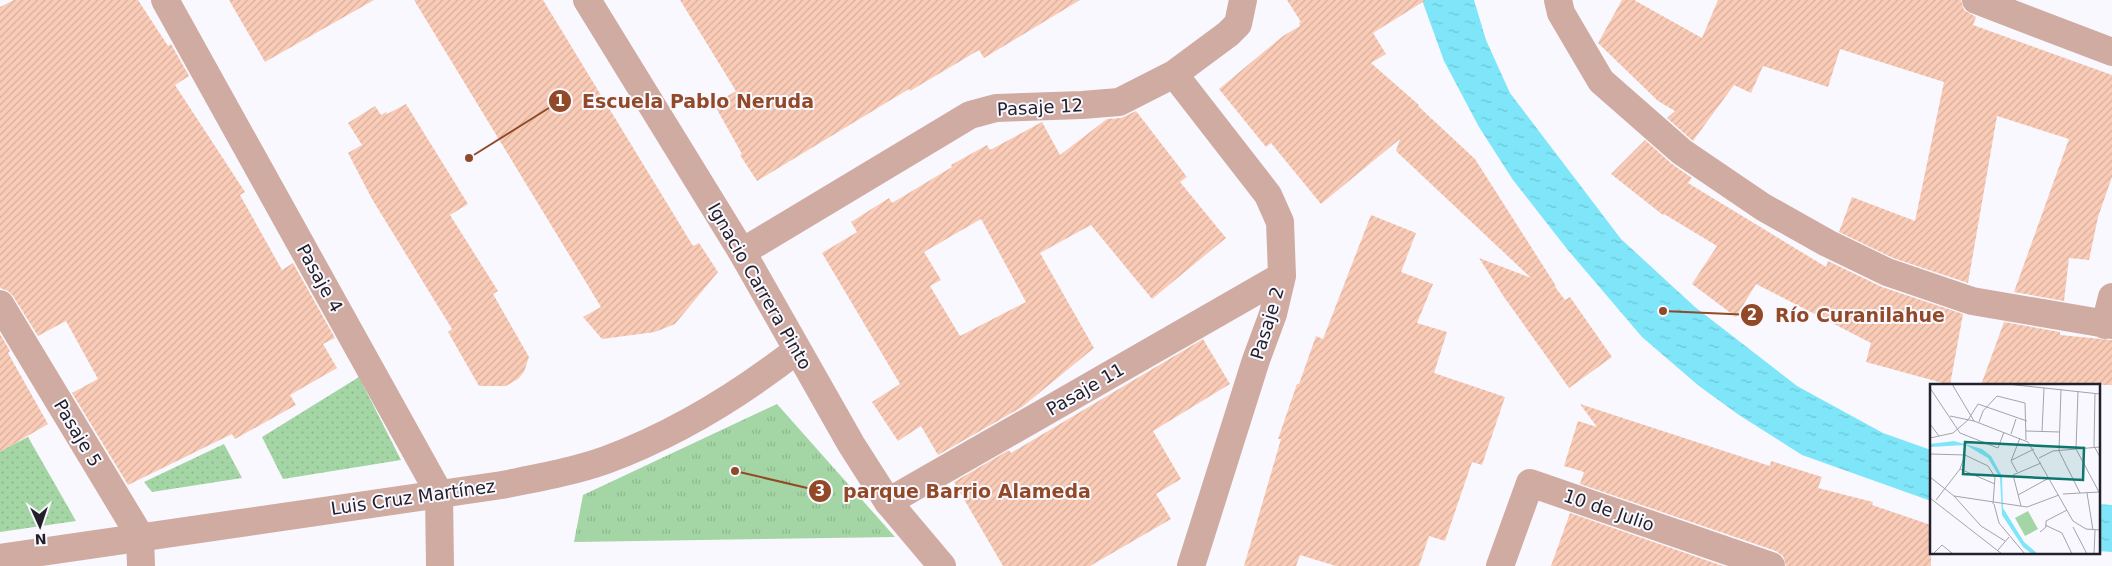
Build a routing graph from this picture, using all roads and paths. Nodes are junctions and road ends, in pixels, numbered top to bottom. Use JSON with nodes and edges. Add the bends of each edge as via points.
{"nodes":[{"id":1,"x":164,"y":0,"type":"edge"},
{"id":2,"x":1243,"y":0,"type":"edge"},
{"id":3,"x":1558,"y":0,"type":"edge"},
{"id":4,"x":1976,"y":0,"type":"edge"},
{"id":5,"x":591,"y":1,"type":"edge"},
{"id":6,"x":2112,"y":52,"type":"edge"},
{"id":7,"x":1174,"y":74,"type":"junction"},
{"id":8,"x":742,"y":252,"type":"junction"},
{"id":9,"x":1282,"y":276,"type":"junction"},
{"id":10,"x":2112,"y":297,"type":"edge"},
{"id":11,"x":0,"y":304,"type":"edge"},
{"id":12,"x":2109,"y":325,"type":"edge"},
{"id":13,"x":797,"y":350,"type":"junction"},
{"id":14,"x":439,"y":492,"type":"junction"},
{"id":15,"x":888,"y":502,"type":"junction"},
{"id":16,"x":140,"y":536,"type":"junction"},
{"id":17,"x":0,"y":558,"type":"edge"},
{"id":18,"x":141,"y":566,"type":"edge"},
{"id":19,"x":440,"y":566,"type":"edge"},
{"id":20,"x":942,"y":566,"type":"edge"},
{"id":21,"x":1190,"y":566,"type":"edge"},
{"id":22,"x":1500,"y":566,"type":"edge"},
{"id":23,"x":1771,"y":566,"type":"edge"}],
"edges":[{"from":1,"to":14,"type":"street","name":"Pasaje 4"},
{"from":2,"to":7,"type":"street","name":"Pasaje 12","via":[[1238,24]]},
{"from":3,"to":12,"type":"street","via":[[1562,13],[1601,81],[1682,152],[1763,207],[1887,272],[1972,301]]},
{"from":4,"to":6,"type":"street"},
{"from":5,"to":8,"type":"street","name":"Ignacio Carrera Pinto"},
{"from":7,"to":8,"type":"street","name":"Pasaje 12","via":[[1119,102],[996,108],[970,115]]},
{"from":7,"to":9,"type":"street","name":"Pasaje 2","via":[[1268,195],[1280,222]]},
{"from":8,"to":13,"type":"street","name":"Ignacio Carrera Pinto"},
{"from":9,"to":15,"type":"street","name":"Pasaje 11"},
{"from":9,"to":21,"type":"street","name":"Pasaje 2","via":[[1273,314]]},
{"from":10,"to":12,"type":"street"},
{"from":11,"to":16,"type":"street","name":"Pasaje 5"},
{"from":13,"to":14,"type":"street","name":"Luis Cruz Martínez","via":[[721,405],[658,438],[605,460],[502,485]]},
{"from":13,"to":15,"type":"street","name":"Ignacio Carrera Pinto"},
{"from":14,"to":16,"type":"street","name":"Luis Cruz Martínez"},
{"from":14,"to":19,"type":"street","name":"Pasaje 4"},
{"from":15,"to":20,"type":"street","name":"Ignacio Carrera Pinto"},
{"from":16,"to":17,"type":"street","name":"Luis Cruz Martínez"},
{"from":16,"to":18,"type":"street","name":"Pasaje 5"},
{"from":22,"to":23,"type":"street","name":"10 de Julio","via":[[1530,483]]}]}
